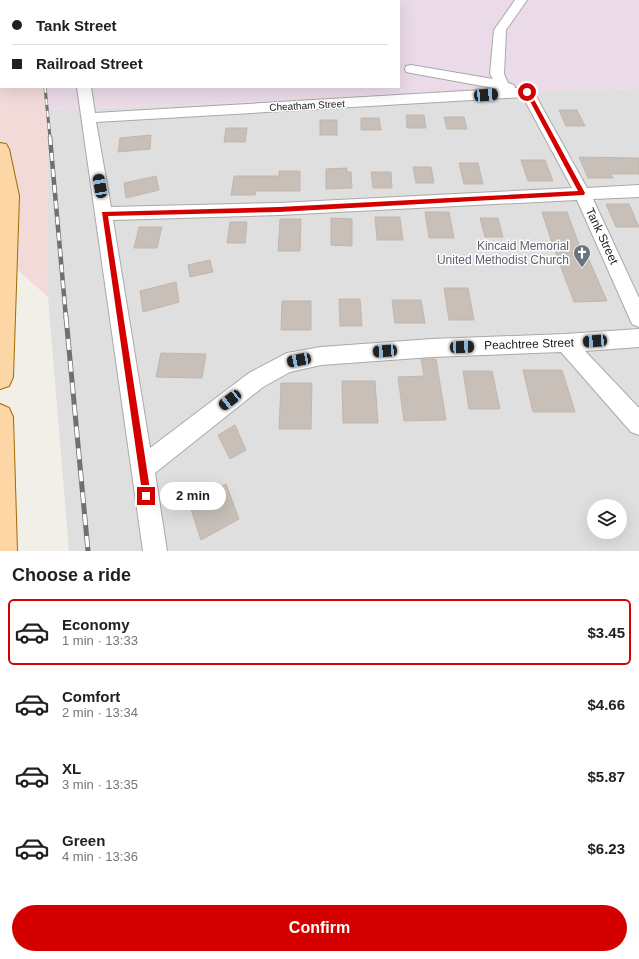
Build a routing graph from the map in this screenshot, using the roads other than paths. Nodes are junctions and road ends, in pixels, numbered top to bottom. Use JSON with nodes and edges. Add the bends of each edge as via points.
{"nodes":[{"id":1,"x":521,"y":0,"type":"edge"},
{"id":2,"x":411,"y":69,"type":"dead end"},
{"id":3,"x":502,"y":86,"type":"junction"},
{"id":4,"x":84,"y":88,"type":"edge"},
{"id":5,"x":527,"y":92,"type":"junction"},
{"id":6,"x":88,"y":118,"type":"junction"},
{"id":7,"x":1,"y":162,"type":"edge"},
{"id":8,"x":639,"y":191,"type":"edge"},
{"id":9,"x":582,"y":193,"type":"junction"},
{"id":10,"x":4,"y":198,"type":"edge"},
{"id":11,"x":104,"y":214,"type":"junction"},
{"id":12,"x":639,"y":318,"type":"edge"},
{"id":13,"x":639,"y":338,"type":"edge"},
{"id":14,"x":565,"y":343,"type":"junction"},
{"id":15,"x":0,"y":377,"type":"edge"},
{"id":16,"x":0,"y":417,"type":"edge"},
{"id":17,"x":639,"y":424,"type":"edge"},
{"id":18,"x":142,"y":468,"type":"junction"},
{"id":19,"x":2,"y":551,"type":"edge"},
{"id":20,"x":155,"y":551,"type":"edge"}],
"edges":[{"from":1,"to":3,"type":"street","via":[[500,30],[498,74]]},
{"from":2,"to":3,"type":"street"},
{"from":3,"to":5,"type":"street"},
{"from":4,"to":6,"type":"street"},
{"from":5,"to":6,"type":"street","name":"Cheatham Street"},
{"from":5,"to":9,"type":"street","name":"Tank Street"},
{"from":6,"to":11,"type":"street"},
{"from":7,"to":10,"type":"main road"},
{"from":8,"to":9,"type":"street"},
{"from":9,"to":11,"type":"street","via":[[279,209]]},
{"from":9,"to":12,"type":"street","name":"Tank Street"},
{"from":10,"to":15,"type":"main road"},
{"from":11,"to":18,"type":"street"},
{"from":13,"to":14,"type":"street","name":"Peachtree Street"},
{"from":14,"to":17,"type":"street"},
{"from":14,"to":18,"type":"street","name":"Peachtree Street","via":[[369,352],[321,356],[287,363],[256,380]]},
{"from":16,"to":19,"type":"main road"},
{"from":18,"to":20,"type":"street"}]}
